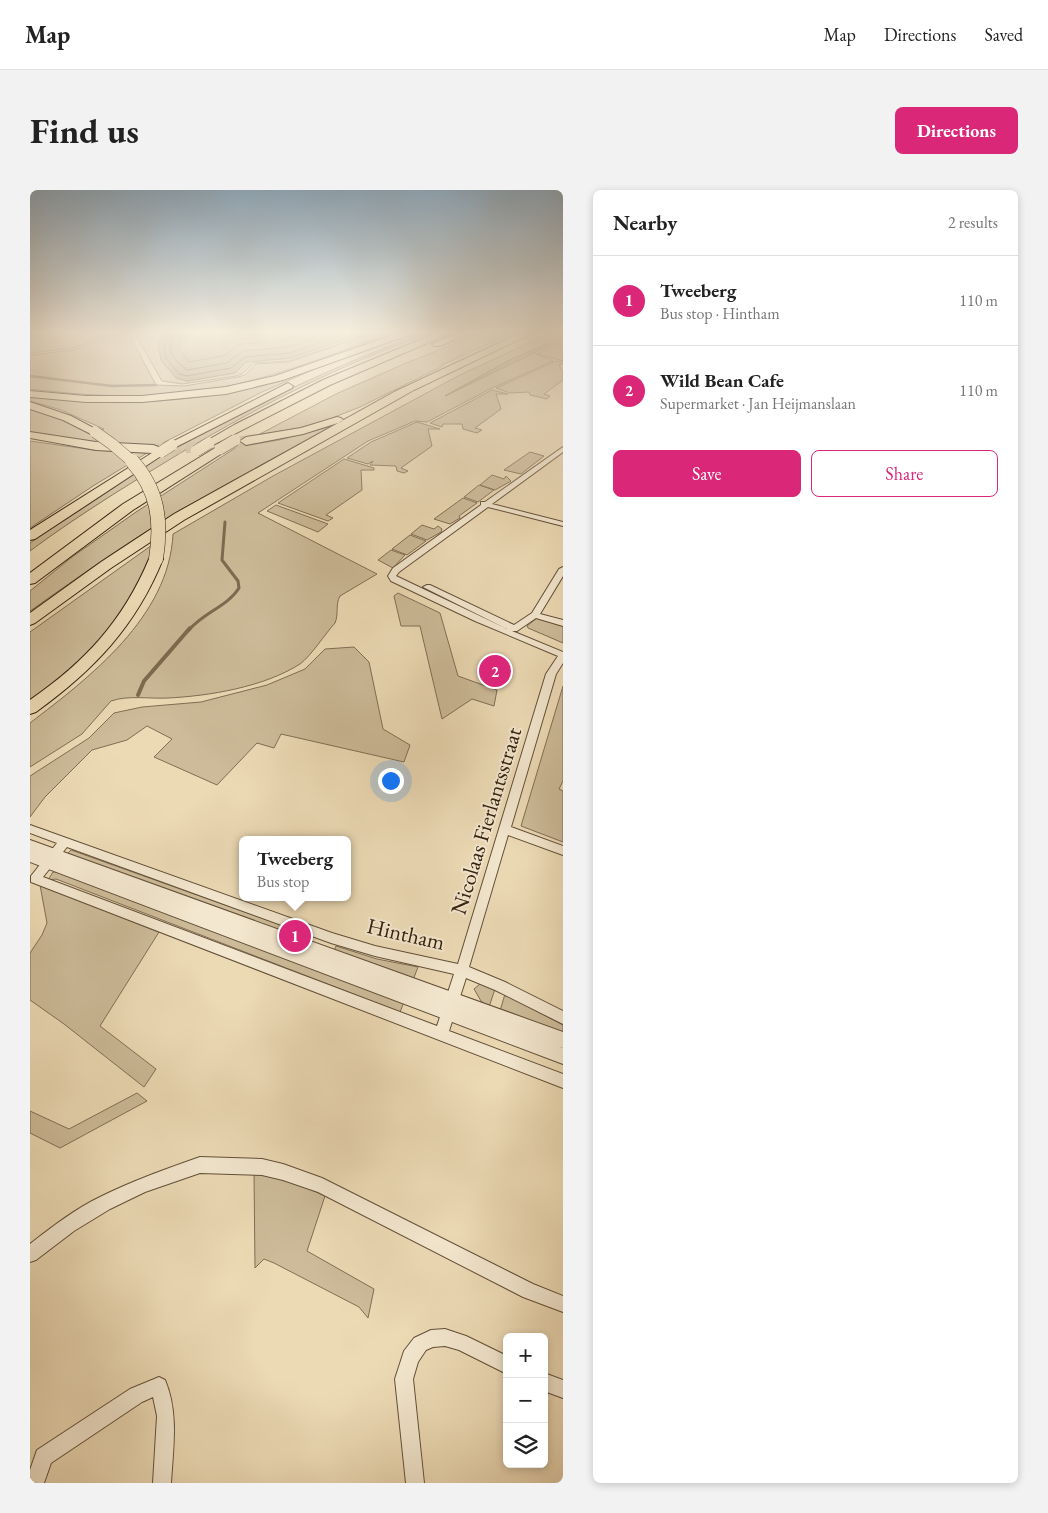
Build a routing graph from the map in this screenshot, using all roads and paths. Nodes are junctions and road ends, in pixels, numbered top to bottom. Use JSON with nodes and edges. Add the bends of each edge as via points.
{"nodes":[{"id":1,"x":218,"y":392,"type":"edge"},
{"id":2,"x":273,"y":392,"type":"edge"},
{"id":3,"x":309,"y":392,"type":"edge"},
{"id":4,"x":327,"y":392,"type":"edge"},
{"id":5,"x":402,"y":392,"type":"edge"},
{"id":6,"x":404,"y":392,"type":"edge"},
{"id":7,"x":30,"y":394,"type":"edge"},
{"id":8,"x":30,"y":406,"type":"edge"},
{"id":9,"x":30,"y":436,"type":"edge"},
{"id":10,"x":241,"y":441,"type":"junction"},
{"id":11,"x":215,"y":446,"type":"junction"},
{"id":12,"x":162,"y":449,"type":"junction"},
{"id":13,"x":563,"y":449,"type":"edge"},
{"id":14,"x":484,"y":504,"type":"junction"},
{"id":15,"x":91,"y":518,"type":"dead end"},
{"id":16,"x":563,"y":524,"type":"edge"},
{"id":17,"x":30,"y":536,"type":"edge"},
{"id":18,"x":563,"y":569,"type":"edge"},
{"id":19,"x":30,"y":580,"type":"edge"},
{"id":20,"x":410,"y":587,"type":"junction"},
{"id":21,"x":535,"y":614,"type":"junction"},
{"id":22,"x":30,"y":620,"type":"edge"},
{"id":23,"x":563,"y":622,"type":"edge"},
{"id":24,"x":563,"y":656,"type":"edge"},
{"id":25,"x":559,"y":668,"type":"edge"},
{"id":26,"x":30,"y":708,"type":"edge"},
{"id":27,"x":30,"y":829,"type":"edge"},
{"id":28,"x":505,"y":829,"type":"junction"},
{"id":29,"x":65,"y":841,"type":"junction"},
{"id":30,"x":30,"y":845,"type":"edge"},
{"id":31,"x":563,"y":851,"type":"edge"},
{"id":32,"x":30,"y":856,"type":"edge"},
{"id":33,"x":52,"y":858,"type":"junction"},
{"id":34,"x":462,"y":970,"type":"junction"},
{"id":35,"x":449,"y":1007,"type":"junction"},
{"id":36,"x":563,"y":1018,"type":"edge"},
{"id":37,"x":441,"y":1034,"type":"junction"},
{"id":38,"x":563,"y":1040,"type":"edge"},
{"id":39,"x":563,"y":1056,"type":"edge"},
{"id":40,"x":563,"y":1081,"type":"edge"},
{"id":41,"x":30,"y":1254,"type":"edge"},
{"id":42,"x":563,"y":1304,"type":"edge"},
{"id":43,"x":503,"y":1363,"type":"edge"},
{"id":44,"x":548,"y":1383,"type":"edge"},
{"id":45,"x":563,"y":1389,"type":"edge"},
{"id":46,"x":36,"y":1483,"type":"edge"},
{"id":47,"x":162,"y":1483,"type":"edge"},
{"id":48,"x":415,"y":1483,"type":"edge"}],
"edges":[{"from":1,"to":7,"type":"highway","via":[[131,400]]},
{"from":2,"to":12,"type":"highway"},
{"from":3,"to":11,"type":"highway"},
{"from":4,"to":10,"type":"highway"},
{"from":5,"to":10,"type":"highway","via":[[323,425]]},
{"from":6,"to":22,"type":"highway","via":[[180,518],[106,565]]},
{"from":8,"to":26,"type":"highway","bridge":true,"via":[[67,418],[125,453],[148,482],[160,520],[159,544],[148,584],[119,628],[79,671]]},
{"from":9,"to":12,"type":"highway","via":[[96,446]]},
{"from":10,"to":11,"type":"highway","bridge":true},
{"from":11,"to":15,"type":"highway","bridge":true,"via":[[196,451]]},
{"from":11,"to":19,"type":"highway"},
{"from":12,"to":17,"type":"highway"},
{"from":13,"to":14,"type":"street"},
{"from":14,"to":16,"type":"street"},
{"from":14,"to":20,"type":"street","via":[[392,573],[394,580]]},
{"from":18,"to":21,"type":"street"},
{"from":20,"to":21,"type":"street","via":[[417,582],[514,629]]},
{"from":20,"to":24,"type":"street","via":[[512,636]]},
{"from":21,"to":23,"type":"street"},
{"from":24,"to":25,"type":"street","name":"Nicolaas Fierlantsstraat"},
{"from":25,"to":28,"type":"street","name":"Nicolaas Fierlantsstraat","via":[[551,674]]},
{"from":27,"to":29,"type":"street","name":"Hintham"},
{"from":28,"to":31,"type":"street"},
{"from":28,"to":34,"type":"street","name":"Nicolaas Fierlantsstraat"},
{"from":29,"to":33,"type":"street"},
{"from":29,"to":34,"type":"street","name":"Hintham","via":[[331,938]]},
{"from":30,"to":33,"type":"street"},
{"from":32,"to":33,"type":"street"},
{"from":33,"to":35,"type":"street"},
{"from":33,"to":37,"type":"street","via":[[34,879]]},
{"from":34,"to":35,"type":"street","name":"Nicolaas Fierlantsstraat"},
{"from":34,"to":36,"type":"street","name":"Hintham"},
{"from":35,"to":37,"type":"street"},
{"from":35,"to":38,"type":"street"},
{"from":35,"to":39,"type":"street"},
{"from":37,"to":40,"type":"street"},
{"from":41,"to":42,"type":"street","via":[[104,1203],[143,1185],[200,1165],[262,1167],[322,1186],[529,1291]]},
{"from":43,"to":48,"type":"street","via":[[454,1339],[437,1336],[423,1341],[413,1350],[404,1378]]},
{"from":44,"to":45,"type":"street"},
{"from":46,"to":47,"type":"street","via":[[44,1457],[136,1395],[159,1386],[166,1416]]}]}
